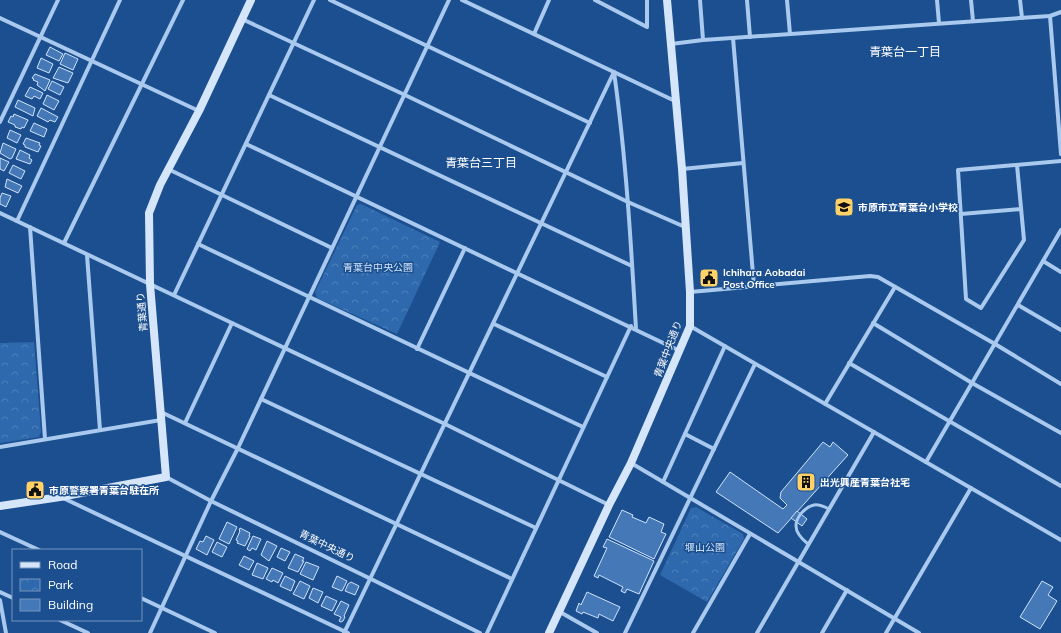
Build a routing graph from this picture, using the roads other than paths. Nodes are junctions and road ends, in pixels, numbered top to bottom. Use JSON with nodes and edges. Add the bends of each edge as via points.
{"nodes":[{"id":1,"x":58,"y":0,"type":"edge"},
{"id":2,"x":120,"y":0,"type":"edge"},
{"id":3,"x":183,"y":0,"type":"edge"},
{"id":4,"x":251,"y":0,"type":"edge"},
{"id":5,"x":314,"y":0,"type":"edge"},
{"id":6,"x":330,"y":0,"type":"edge"},
{"id":7,"x":449,"y":0,"type":"edge"},
{"id":8,"x":462,"y":0,"type":"edge"},
{"id":9,"x":549,"y":0,"type":"edge"},
{"id":10,"x":595,"y":0,"type":"edge"},
{"id":11,"x":647,"y":0,"type":"edge"},
{"id":12,"x":667,"y":0,"type":"edge"},
{"id":13,"x":700,"y":0,"type":"edge"},
{"id":14,"x":747,"y":0,"type":"edge"},
{"id":15,"x":788,"y":0,"type":"edge"},
{"id":16,"x":937,"y":0,"type":"edge"},
{"id":17,"x":971,"y":0,"type":"edge"},
{"id":18,"x":1020,"y":0,"type":"edge"},
{"id":19,"x":1061,"y":12,"type":"edge"},
{"id":20,"x":1050,"y":16,"type":"junction"},
{"id":21,"x":0,"y":18,"type":"edge"},
{"id":22,"x":1022,"y":18,"type":"junction"},
{"id":23,"x":242,"y":19,"type":"junction"},
{"id":24,"x":973,"y":21,"type":"junction"},
{"id":25,"x":939,"y":23,"type":"junction"},
{"id":26,"x":534,"y":34,"type":"junction"},
{"id":27,"x":790,"y":34,"type":"junction"},
{"id":28,"x":40,"y":37,"type":"junction"},
{"id":29,"x":750,"y":37,"type":"junction"},
{"id":30,"x":733,"y":38,"type":"junction"},
{"id":31,"x":702,"y":40,"type":"junction"},
{"id":32,"x":294,"y":43,"type":"junction"},
{"id":33,"x":670,"y":44,"type":"junction"},
{"id":34,"x":427,"y":47,"type":"junction"},
{"id":35,"x":92,"y":61,"type":"junction"},
{"id":36,"x":614,"y":72,"type":"junction"},
{"id":37,"x":142,"y":84,"type":"junction"},
{"id":38,"x":269,"y":94,"type":"junction"},
{"id":39,"x":405,"y":95,"type":"junction"},
{"id":40,"x":675,"y":101,"type":"junction"},
{"id":41,"x":199,"y":111,"type":"junction"},
{"id":42,"x":0,"y":122,"type":"edge"},
{"id":43,"x":590,"y":123,"type":"junction"},
{"id":44,"x":246,"y":144,"type":"junction"},
{"id":45,"x":380,"y":147,"type":"junction"},
{"id":46,"x":1061,"y":154,"type":"edge"},
{"id":47,"x":1061,"y":161,"type":"edge"},
{"id":48,"x":743,"y":163,"type":"junction"},
{"id":49,"x":1017,"y":165,"type":"junction"},
{"id":50,"x":168,"y":169,"type":"junction"},
{"id":51,"x":682,"y":169,"type":"junction"},
{"id":52,"x":566,"y":172,"type":"junction"},
{"id":53,"x":221,"y":195,"type":"junction"},
{"id":54,"x":356,"y":197,"type":"junction"},
{"id":55,"x":628,"y":202,"type":"junction"},
{"id":56,"x":1021,"y":209,"type":"junction"},
{"id":57,"x":0,"y":213,"type":"edge"},
{"id":58,"x":961,"y":214,"type":"junction"},
{"id":59,"x":17,"y":221,"type":"junction"},
{"id":60,"x":542,"y":223,"type":"junction"},
{"id":61,"x":30,"y":227,"type":"junction"},
{"id":62,"x":685,"y":227,"type":"junction"},
{"id":63,"x":1061,"y":230,"type":"edge"},
{"id":64,"x":64,"y":243,"type":"junction"},
{"id":65,"x":198,"y":244,"type":"junction"},
{"id":66,"x":332,"y":248,"type":"junction"},
{"id":67,"x":464,"y":248,"type":"junction"},
{"id":68,"x":87,"y":255,"type":"junction"},
{"id":69,"x":1043,"y":261,"type":"junction"},
{"id":70,"x":632,"y":266,"type":"junction"},
{"id":71,"x":1061,"y":272,"type":"edge"},
{"id":72,"x":518,"y":274,"type":"junction"},
{"id":73,"x":150,"y":284,"type":"junction"},
{"id":74,"x":754,"y":286,"type":"junction"},
{"id":75,"x":894,"y":287,"type":"junction"},
{"id":76,"x":690,"y":292,"type":"junction"},
{"id":77,"x":174,"y":295,"type":"junction"},
{"id":78,"x":309,"y":297,"type":"junction"},
{"id":79,"x":1018,"y":305,"type":"junction"},
{"id":80,"x":232,"y":323,"type":"junction"},
{"id":81,"x":873,"y":323,"type":"junction"},
{"id":82,"x":494,"y":324,"type":"junction"},
{"id":83,"x":631,"y":326,"type":"junction"},
{"id":84,"x":690,"y":326,"type":"junction"},
{"id":85,"x":636,"y":329,"type":"junction"},
{"id":86,"x":1061,"y":330,"type":"edge"},
{"id":87,"x":995,"y":344,"type":"junction"},
{"id":88,"x":725,"y":346,"type":"junction"},
{"id":89,"x":284,"y":349,"type":"junction"},
{"id":90,"x":418,"y":349,"type":"junction"},
{"id":91,"x":680,"y":351,"type":"junction"},
{"id":92,"x":849,"y":363,"type":"junction"},
{"id":93,"x":755,"y":364,"type":"junction"},
{"id":94,"x":469,"y":374,"type":"junction"},
{"id":95,"x":607,"y":377,"type":"junction"},
{"id":96,"x":972,"y":383,"type":"junction"},
{"id":97,"x":1061,"y":384,"type":"edge"},
{"id":98,"x":261,"y":399,"type":"junction"},
{"id":99,"x":825,"y":404,"type":"junction"},
{"id":100,"x":160,"y":412,"type":"junction"},
{"id":101,"x":161,"y":420,"type":"junction"},
{"id":102,"x":950,"y":422,"type":"junction"},
{"id":103,"x":185,"y":423,"type":"junction"},
{"id":104,"x":445,"y":424,"type":"junction"},
{"id":105,"x":583,"y":427,"type":"junction"},
{"id":106,"x":100,"y":430,"type":"junction"},
{"id":107,"x":874,"y":432,"type":"junction"},
{"id":108,"x":1061,"y":433,"type":"edge"},
{"id":109,"x":685,"y":434,"type":"junction"},
{"id":110,"x":45,"y":439,"type":"junction"},
{"id":111,"x":0,"y":447,"type":"edge"},
{"id":112,"x":238,"y":448,"type":"junction"},
{"id":113,"x":714,"y":449,"type":"junction"},
{"id":114,"x":926,"y":462,"type":"junction"},
{"id":115,"x":631,"y":463,"type":"junction"},
{"id":116,"x":420,"y":474,"type":"junction"},
{"id":117,"x":166,"y":477,"type":"junction"},
{"id":118,"x":558,"y":481,"type":"junction"},
{"id":119,"x":663,"y":482,"type":"junction"},
{"id":120,"x":1061,"y":486,"type":"edge"},
{"id":121,"x":971,"y":488,"type":"junction"},
{"id":122,"x":60,"y":497,"type":"junction"},
{"id":123,"x":690,"y":498,"type":"junction"},
{"id":124,"x":211,"y":501,"type":"junction"},
{"id":125,"x":609,"y":505,"type":"junction"},
{"id":126,"x":0,"y":506,"type":"edge"},
{"id":127,"x":829,"y":509,"type":"junction"},
{"id":128,"x":397,"y":524,"type":"junction"},
{"id":129,"x":536,"y":528,"type":"junction"},
{"id":130,"x":0,"y":532,"type":"edge"},
{"id":131,"x":750,"y":534,"type":"junction"},
{"id":132,"x":1061,"y":540,"type":"edge"},
{"id":133,"x":808,"y":544,"type":"junction"},
{"id":134,"x":37,"y":549,"type":"edge"},
{"id":135,"x":185,"y":555,"type":"junction"},
{"id":136,"x":798,"y":562,"type":"junction"},
{"id":137,"x":371,"y":578,"type":"junction"},
{"id":138,"x":512,"y":579,"type":"junction"},
{"id":139,"x":847,"y":590,"type":"junction"},
{"id":140,"x":0,"y":592,"type":"edge"},
{"id":141,"x":12,"y":598,"type":"edge"},
{"id":142,"x":142,"y":598,"type":"edge"},
{"id":143,"x":0,"y":600,"type":"edge"},
{"id":144,"x":162,"y":608,"type":"junction"},
{"id":145,"x":560,"y":612,"type":"junction"},
{"id":146,"x":894,"y":619,"type":"junction"},
{"id":147,"x":62,"y":621,"type":"edge"},
{"id":148,"x":85,"y":632,"type":"edge"},
{"id":149,"x":6,"y":633,"type":"edge"},
{"id":150,"x":150,"y":633,"type":"edge"},
{"id":151,"x":215,"y":633,"type":"edge"},
{"id":152,"x":346,"y":633,"type":"edge"},
{"id":153,"x":479,"y":633,"type":"edge"},
{"id":154,"x":487,"y":633,"type":"edge"},
{"id":155,"x":549,"y":633,"type":"edge"},
{"id":156,"x":597,"y":633,"type":"edge"},
{"id":157,"x":625,"y":633,"type":"edge"},
{"id":158,"x":693,"y":633,"type":"edge"},
{"id":159,"x":757,"y":633,"type":"edge"},
{"id":160,"x":822,"y":633,"type":"edge"},
{"id":161,"x":886,"y":633,"type":"edge"},
{"id":162,"x":919,"y":633,"type":"edge"}],
"edges":[{"from":1,"to":28,"type":"street"},
{"from":2,"to":35,"type":"street"},
{"from":3,"to":37,"type":"street"},
{"from":4,"to":23,"type":"street","name":"青葉通り"},
{"from":5,"to":32,"type":"street"},
{"from":6,"to":34,"type":"street"},
{"from":7,"to":34,"type":"street"},
{"from":8,"to":26,"type":"street"},
{"from":9,"to":26,"type":"street"},
{"from":10,"to":11,"type":"street","via":[[647,27]]},
{"from":12,"to":33,"type":"street","name":"青葉中央通り"},
{"from":13,"to":31,"type":"street"},
{"from":14,"to":29,"type":"street"},
{"from":15,"to":27,"type":"street"},
{"from":16,"to":25,"type":"street"},
{"from":17,"to":24,"type":"street"},
{"from":18,"to":22,"type":"street"},
{"from":19,"to":20,"type":"street"},
{"from":20,"to":22,"type":"street"},
{"from":20,"to":46,"type":"street"},
{"from":21,"to":28,"type":"street"},
{"from":22,"to":24,"type":"street"},
{"from":23,"to":32,"type":"street"},
{"from":23,"to":41,"type":"street","name":"青葉通り"},
{"from":24,"to":25,"type":"street"},
{"from":25,"to":27,"type":"street"},
{"from":26,"to":36,"type":"street"},
{"from":27,"to":29,"type":"street"},
{"from":28,"to":35,"type":"street"},
{"from":28,"to":42,"type":"street"},
{"from":29,"to":30,"type":"street"},
{"from":30,"to":31,"type":"street"},
{"from":30,"to":48,"type":"street"},
{"from":31,"to":33,"type":"street"},
{"from":32,"to":38,"type":"street"},
{"from":32,"to":39,"type":"street"},
{"from":33,"to":40,"type":"street","name":"青葉中央通り"},
{"from":34,"to":39,"type":"street"},
{"from":34,"to":43,"type":"street"},
{"from":35,"to":37,"type":"street"},
{"from":35,"to":59,"type":"street"},
{"from":36,"to":40,"type":"street"},
{"from":36,"to":43,"type":"street"},
{"from":36,"to":55,"type":"street"},
{"from":37,"to":41,"type":"street"},
{"from":37,"to":64,"type":"street"},
{"from":38,"to":44,"type":"street"},
{"from":38,"to":45,"type":"street"},
{"from":39,"to":45,"type":"street"},
{"from":39,"to":52,"type":"street"},
{"from":40,"to":51,"type":"street","name":"青葉中央通り"},
{"from":41,"to":50,"type":"street","name":"青葉通り"},
{"from":43,"to":52,"type":"street"},
{"from":44,"to":53,"type":"street"},
{"from":44,"to":54,"type":"street"},
{"from":45,"to":54,"type":"street"},
{"from":45,"to":60,"type":"street"},
{"from":47,"to":49,"type":"street"},
{"from":48,"to":51,"type":"street"},
{"from":48,"to":74,"type":"street"},
{"from":49,"to":56,"type":"street"},
{"from":49,"to":58,"type":"street","via":[[958,170]]},
{"from":50,"to":53,"type":"street"},
{"from":50,"to":73,"type":"street","name":"青葉通り","via":[[149,213]]},
{"from":51,"to":62,"type":"street","name":"青葉中央通り"},
{"from":52,"to":55,"type":"street"},
{"from":52,"to":60,"type":"street"},
{"from":53,"to":65,"type":"street"},
{"from":53,"to":66,"type":"street"},
{"from":54,"to":66,"type":"street"},
{"from":54,"to":67,"type":"street"},
{"from":55,"to":62,"type":"street"},
{"from":55,"to":70,"type":"street"},
{"from":56,"to":58,"type":"street"},
{"from":56,"to":58,"type":"street","via":[[1024,240],[981,308],[966,299]]},
{"from":57,"to":59,"type":"street"},
{"from":59,"to":61,"type":"street"},
{"from":60,"to":70,"type":"street"},
{"from":60,"to":72,"type":"street"},
{"from":61,"to":64,"type":"street"},
{"from":61,"to":110,"type":"street"},
{"from":62,"to":76,"type":"street","name":"青葉中央通り"},
{"from":63,"to":69,"type":"street"},
{"from":64,"to":68,"type":"street"},
{"from":65,"to":77,"type":"street"},
{"from":65,"to":78,"type":"street"},
{"from":66,"to":78,"type":"street"},
{"from":67,"to":72,"type":"street"},
{"from":67,"to":90,"type":"street"},
{"from":68,"to":73,"type":"street"},
{"from":68,"to":106,"type":"street"},
{"from":69,"to":71,"type":"street"},
{"from":69,"to":79,"type":"street"},
{"from":70,"to":85,"type":"street"},
{"from":72,"to":82,"type":"street"},
{"from":72,"to":83,"type":"street"},
{"from":73,"to":77,"type":"street"},
{"from":73,"to":100,"type":"street","name":"青葉通り"},
{"from":74,"to":75,"type":"street","via":[[870,276],[878,277]]},
{"from":74,"to":76,"type":"street"},
{"from":75,"to":81,"type":"street"},
{"from":75,"to":87,"type":"street"},
{"from":76,"to":84,"type":"street","name":"青葉中央通り"},
{"from":77,"to":80,"type":"street"},
{"from":78,"to":89,"type":"street"},
{"from":78,"to":90,"type":"street"},
{"from":79,"to":86,"type":"street"},
{"from":79,"to":87,"type":"street"},
{"from":80,"to":89,"type":"street"},
{"from":80,"to":103,"type":"street"},
{"from":81,"to":92,"type":"street"},
{"from":81,"to":96,"type":"street"},
{"from":82,"to":94,"type":"street"},
{"from":82,"to":95,"type":"street"},
{"from":83,"to":85,"type":"street"},
{"from":83,"to":95,"type":"street"},
{"from":84,"to":88,"type":"street"},
{"from":84,"to":91,"type":"street","name":"青葉中央通り"},
{"from":85,"to":91,"type":"street"},
{"from":87,"to":96,"type":"street"},
{"from":87,"to":97,"type":"street"},
{"from":88,"to":93,"type":"street"},
{"from":88,"to":109,"type":"street"},
{"from":89,"to":98,"type":"street"},
{"from":89,"to":104,"type":"street"},
{"from":90,"to":94,"type":"street"},
{"from":91,"to":115,"type":"street","name":"青葉中央通り"},
{"from":92,"to":99,"type":"street"},
{"from":92,"to":102,"type":"street"},
{"from":93,"to":99,"type":"street"},
{"from":93,"to":113,"type":"street"},
{"from":94,"to":104,"type":"street"},
{"from":94,"to":105,"type":"street"},
{"from":95,"to":105,"type":"street"},
{"from":96,"to":102,"type":"street"},
{"from":96,"to":108,"type":"street"},
{"from":98,"to":112,"type":"street"},
{"from":98,"to":116,"type":"street"},
{"from":99,"to":107,"type":"street"},
{"from":100,"to":101,"type":"street","name":"青葉通り"},
{"from":100,"to":103,"type":"street"},
{"from":101,"to":106,"type":"street"},
{"from":101,"to":117,"type":"street","name":"青葉通り"},
{"from":102,"to":114,"type":"street"},
{"from":102,"to":120,"type":"street"},
{"from":103,"to":112,"type":"street"},
{"from":104,"to":116,"type":"street"},
{"from":104,"to":118,"type":"street"},
{"from":105,"to":118,"type":"street"},
{"from":106,"to":110,"type":"street"},
{"from":107,"to":114,"type":"street"},
{"from":107,"to":127,"type":"street"},
{"from":109,"to":113,"type":"street"},
{"from":109,"to":119,"type":"street"},
{"from":110,"to":111,"type":"street"},
{"from":112,"to":124,"type":"street"},
{"from":112,"to":128,"type":"street"},
{"from":113,"to":123,"type":"street"},
{"from":114,"to":121,"type":"street"},
{"from":115,"to":119,"type":"street"},
{"from":115,"to":125,"type":"street","name":"青葉中央通り"},
{"from":116,"to":128,"type":"street"},
{"from":116,"to":129,"type":"street"},
{"from":117,"to":122,"type":"street"},
{"from":117,"to":124,"type":"street","name":"青葉中央通り"},
{"from":118,"to":125,"type":"street"},
{"from":118,"to":129,"type":"street"},
{"from":119,"to":123,"type":"street"},
{"from":121,"to":132,"type":"street"},
{"from":121,"to":146,"type":"street"},
{"from":122,"to":126,"type":"street"},
{"from":122,"to":135,"type":"street"},
{"from":123,"to":131,"type":"street"},
{"from":123,"to":157,"type":"street"},
{"from":124,"to":135,"type":"street"},
{"from":124,"to":137,"type":"street","name":"青葉中央通り"},
{"from":125,"to":145,"type":"street","name":"青葉中央通り"},
{"from":127,"to":133,"type":"street"},
{"from":127,"to":133,"type":"lane","via":[[814,505],[799,516],[796,527],[800,537]]},
{"from":128,"to":137,"type":"street"},
{"from":128,"to":138,"type":"street"},
{"from":129,"to":138,"type":"street"},
{"from":130,"to":134,"type":"street"},
{"from":131,"to":136,"type":"street"},
{"from":131,"to":158,"type":"street"},
{"from":133,"to":136,"type":"street"},
{"from":135,"to":144,"type":"street"},
{"from":135,"to":152,"type":"street"},
{"from":136,"to":139,"type":"street"},
{"from":136,"to":159,"type":"street"},
{"from":137,"to":152,"type":"street"},
{"from":137,"to":153,"type":"street","name":"青葉中央通り"},
{"from":138,"to":154,"type":"street"},
{"from":139,"to":146,"type":"street"},
{"from":139,"to":160,"type":"street"},
{"from":140,"to":141,"type":"street"},
{"from":142,"to":144,"type":"street"},
{"from":143,"to":149,"type":"street"},
{"from":144,"to":150,"type":"street"},
{"from":144,"to":151,"type":"street"},
{"from":145,"to":155,"type":"street","name":"青葉中央通り"},
{"from":145,"to":156,"type":"street"},
{"from":146,"to":161,"type":"street"},
{"from":146,"to":162,"type":"street"},
{"from":147,"to":148,"type":"street"}]}
